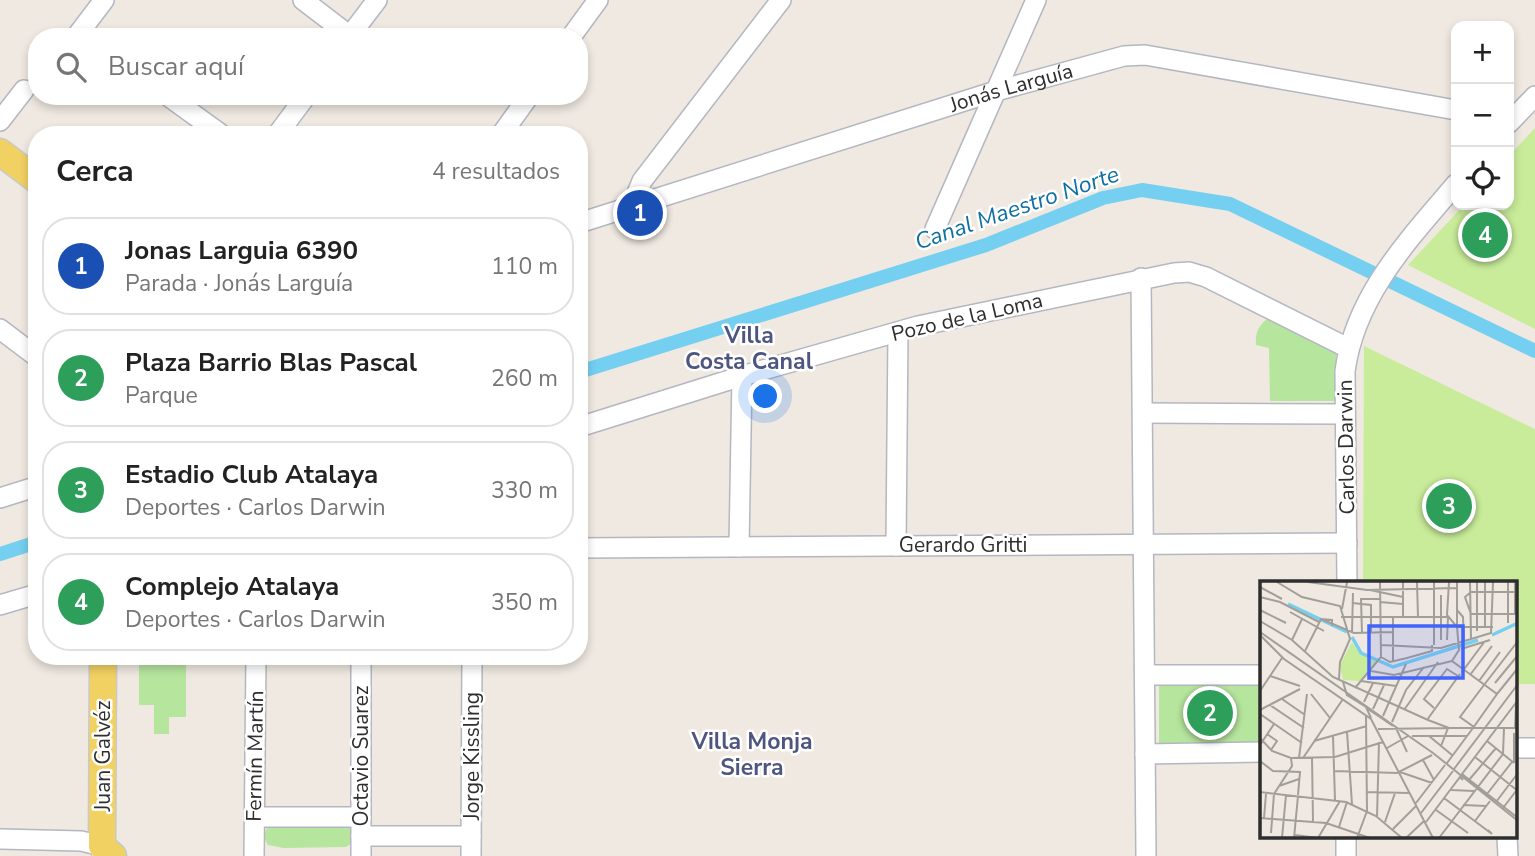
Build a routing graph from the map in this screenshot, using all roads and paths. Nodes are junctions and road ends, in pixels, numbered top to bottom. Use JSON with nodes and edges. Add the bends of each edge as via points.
{"nodes":[{"id":1,"x":104,"y":0,"type":"edge"},
{"id":2,"x":303,"y":0,"type":"edge"},
{"id":3,"x":377,"y":0,"type":"edge"},
{"id":4,"x":598,"y":0,"type":"edge"},
{"id":5,"x":780,"y":0,"type":"edge"},
{"id":6,"x":1036,"y":0,"type":"edge"},
{"id":7,"x":85,"y":28,"type":"edge"},
{"id":8,"x":340,"y":28,"type":"edge"},
{"id":9,"x":356,"y":28,"type":"edge"},
{"id":10,"x":578,"y":28,"type":"edge"},
{"id":11,"x":24,"y":90,"type":"dead end"},
{"id":12,"x":996,"y":91,"type":"junction"},
{"id":13,"x":1535,"y":96,"type":"edge"},
{"id":14,"x":180,"y":105,"type":"edge"},
{"id":15,"x":299,"y":105,"type":"edge"},
{"id":16,"x":523,"y":105,"type":"edge"},
{"id":17,"x":1451,"y":109,"type":"edge"},
{"id":18,"x":1514,"y":117,"type":"edge"},
{"id":19,"x":0,"y":121,"type":"edge"},
{"id":20,"x":210,"y":126,"type":"edge"},
{"id":21,"x":284,"y":126,"type":"edge"},
{"id":22,"x":507,"y":126,"type":"edge"},
{"id":23,"x":0,"y":152,"type":"edge"},
{"id":24,"x":28,"y":173,"type":"edge"},
{"id":25,"x":1451,"y":190,"type":"edge"},
{"id":26,"x":631,"y":208,"type":"junction"},
{"id":27,"x":588,"y":220,"type":"edge"},
{"id":28,"x":935,"y":229,"type":"dead end"},
{"id":29,"x":1141,"y":278,"type":"junction"},
{"id":30,"x":0,"y":329,"type":"edge"},
{"id":31,"x":898,"y":332,"type":"junction"},
{"id":32,"x":1348,"y":348,"type":"junction"},
{"id":33,"x":28,"y":350,"type":"edge"},
{"id":34,"x":741,"y":376,"type":"junction"},
{"id":35,"x":1143,"y":413,"type":"junction"},
{"id":36,"x":1345,"y":414,"type":"junction"},
{"id":37,"x":588,"y":424,"type":"edge"},
{"id":38,"x":28,"y":489,"type":"edge"},
{"id":39,"x":0,"y":498,"type":"edge"},
{"id":40,"x":1347,"y":543,"type":"junction"},
{"id":41,"x":1144,"y":544,"type":"junction"},
{"id":42,"x":896,"y":546,"type":"junction"},
{"id":43,"x":739,"y":547,"type":"junction"},
{"id":44,"x":588,"y":548,"type":"edge"},
{"id":45,"x":1347,"y":581,"type":"edge"},
{"id":46,"x":28,"y":597,"type":"edge"},
{"id":47,"x":0,"y":605,"type":"edge"},
{"id":48,"x":103,"y":665,"type":"edge"},
{"id":49,"x":256,"y":665,"type":"edge"},
{"id":50,"x":361,"y":665,"type":"edge"},
{"id":51,"x":472,"y":665,"type":"edge"},
{"id":52,"x":1260,"y":675,"type":"edge"},
{"id":53,"x":1145,"y":676,"type":"junction"},
{"id":54,"x":1260,"y":752,"type":"edge"},
{"id":55,"x":1145,"y":754,"type":"junction"},
{"id":56,"x":255,"y":817,"type":"junction"},
{"id":57,"x":361,"y":836,"type":"edge"},
{"id":58,"x":1346,"y":838,"type":"edge"},
{"id":59,"x":1507,"y":838,"type":"edge"},
{"id":60,"x":0,"y":839,"type":"edge"},
{"id":61,"x":471,"y":846,"type":"edge"},
{"id":62,"x":106,"y":852,"type":"edge"},
{"id":63,"x":254,"y":856,"type":"edge"},
{"id":64,"x":1146,"y":856,"type":"edge"},
{"id":65,"x":1346,"y":856,"type":"edge"},
{"id":66,"x":1508,"y":856,"type":"edge"}],
"edges":[{"from":1,"to":7,"type":"street"},
{"from":2,"to":8,"type":"street"},
{"from":3,"to":9,"type":"street"},
{"from":4,"to":10,"type":"street"},
{"from":5,"to":26,"type":"street","via":[[642,181]]},
{"from":6,"to":12,"type":"street"},
{"from":11,"to":19,"type":"street"},
{"from":12,"to":17,"type":"street","name":"Jonás Larguía","via":[[1124,56],[1145,55]]},
{"from":12,"to":26,"type":"street","name":"Jonás Larguía"},
{"from":12,"to":28,"type":"street"},
{"from":13,"to":18,"type":"street"},
{"from":14,"to":20,"type":"street"},
{"from":15,"to":21,"type":"street"},
{"from":16,"to":22,"type":"street"},
{"from":23,"to":24,"type":"main road"},
{"from":25,"to":32,"type":"street","name":"Carlos Darwin","via":[[1395,255]]},
{"from":26,"to":27,"type":"street","name":"Jonás Larguía"},
{"from":29,"to":31,"type":"street","name":"Pozo de la Loma"},
{"from":29,"to":32,"type":"street","name":"Pozo de la Loma","via":[[1189,272],[1206,277]]},
{"from":29,"to":35,"type":"street"},
{"from":30,"to":33,"type":"street"},
{"from":31,"to":34,"type":"street","name":"Pozo de la Loma"},
{"from":31,"to":42,"type":"street"},
{"from":32,"to":36,"type":"street","name":"Carlos Darwin"},
{"from":34,"to":37,"type":"street","name":"Pozo de la Loma"},
{"from":34,"to":43,"type":"street"},
{"from":35,"to":36,"type":"street"},
{"from":35,"to":41,"type":"street"},
{"from":36,"to":40,"type":"street","name":"Carlos Darwin"},
{"from":38,"to":39,"type":"street"},
{"from":40,"to":41,"type":"street","name":"Gerardo Gritti"},
{"from":40,"to":45,"type":"street","name":"Carlos Darwin"},
{"from":41,"to":42,"type":"street","name":"Gerardo Gritti"},
{"from":41,"to":53,"type":"street"},
{"from":42,"to":43,"type":"street","name":"Gerardo Gritti"},
{"from":43,"to":44,"type":"street","name":"Gerardo Gritti"},
{"from":46,"to":47,"type":"street"},
{"from":48,"to":62,"type":"main road","name":"Juan Galvéz"},
{"from":49,"to":56,"type":"street","name":"Fermín Martín"},
{"from":50,"to":57,"type":"street","name":"Octavio Suarez"},
{"from":51,"to":61,"type":"street","name":"Jorge Kissling"},
{"from":52,"to":53,"type":"street"},
{"from":53,"to":55,"type":"street"},
{"from":54,"to":55,"type":"street"},
{"from":55,"to":64,"type":"street"},
{"from":56,"to":57,"type":"street"},
{"from":56,"to":63,"type":"street","name":"Fermín Martín"},
{"from":57,"to":61,"type":"street"},
{"from":58,"to":65,"type":"street"},
{"from":59,"to":66,"type":"street"},
{"from":60,"to":62,"type":"street","via":[[81,841]]}]}
